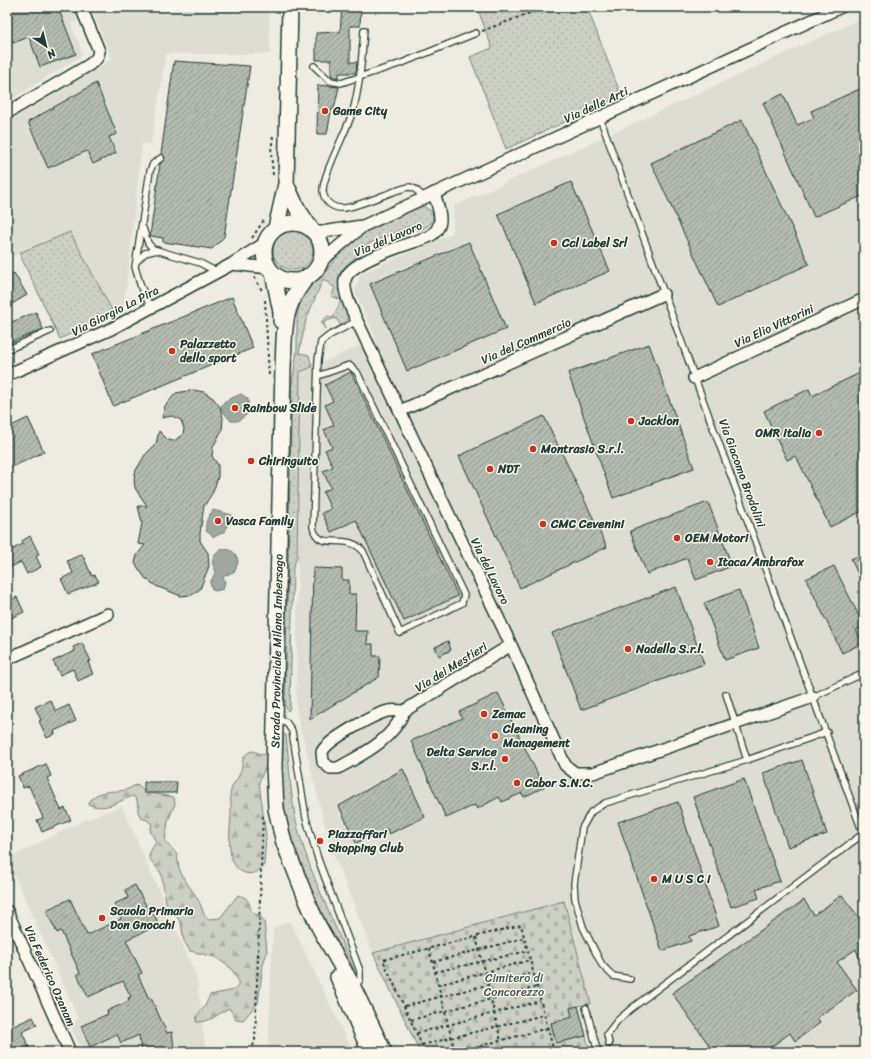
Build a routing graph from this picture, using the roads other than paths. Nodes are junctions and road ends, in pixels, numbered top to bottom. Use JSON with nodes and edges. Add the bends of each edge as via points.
{"nodes":[{"id":1,"x":81,"y":7,"type":"edge"},
{"id":2,"x":290,"y":7,"type":"edge"},
{"id":3,"x":841,"y":7,"type":"edge"},
{"id":4,"x":364,"y":30,"type":"dead end"},
{"id":5,"x":476,"y":33,"type":"road end"},
{"id":6,"x":314,"y":66,"type":"dead end"},
{"id":7,"x":359,"y":78,"type":"junction"},
{"id":8,"x":7,"y":114,"type":"edge"},
{"id":9,"x":600,"y":118,"type":"junction"},
{"id":10,"x":161,"y":158,"type":"dead end"},
{"id":11,"x":286,"y":184,"type":"junction"},
{"id":12,"x":429,"y":196,"type":"junction"},
{"id":13,"x":143,"y":223,"type":"junction"},
{"id":14,"x":271,"y":223,"type":"junction"},
{"id":15,"x":362,"y":226,"type":"junction"},
{"id":16,"x":313,"y":231,"type":"junction"},
{"id":17,"x":265,"y":244,"type":"junction"},
{"id":18,"x":158,"y":250,"type":"junction"},
{"id":19,"x":319,"y":263,"type":"junction"},
{"id":20,"x":232,"y":264,"type":"junction"},
{"id":21,"x":135,"y":267,"type":"junction"},
{"id":22,"x":271,"y":270,"type":"junction"},
{"id":23,"x":218,"y":272,"type":"junction"},
{"id":24,"x":308,"y":276,"type":"junction"},
{"id":25,"x":663,"y":294,"type":"junction"},
{"id":26,"x":864,"y":299,"type":"edge"},
{"id":27,"x":152,"y":308,"type":"junction"},
{"id":28,"x":357,"y":321,"type":"junction"},
{"id":29,"x":50,"y":331,"type":"dead end"},
{"id":30,"x":7,"y":350,"type":"edge"},
{"id":31,"x":283,"y":368,"type":"junction"},
{"id":32,"x":7,"y":375,"type":"edge"},
{"id":33,"x":318,"y":376,"type":"junction"},
{"id":34,"x":694,"y":378,"type":"junction"},
{"id":35,"x":400,"y":411,"type":"junction"},
{"id":36,"x":108,"y":614,"type":"dead end"},
{"id":37,"x":511,"y":644,"type":"junction"},
{"id":38,"x":7,"y":659,"type":"edge"},
{"id":39,"x":864,"y":673,"type":"edge"},
{"id":40,"x":726,"y":694,"type":"dead end"},
{"id":41,"x":813,"y":697,"type":"junction"},
{"id":42,"x":404,"y":711,"type":"junction"},
{"id":43,"x":275,"y":718,"type":"junction"},
{"id":44,"x":735,"y":724,"type":"junction"},
{"id":45,"x":827,"y":732,"type":"junction"},
{"id":46,"x":747,"y":760,"type":"junction"},
{"id":47,"x":864,"y":834,"type":"edge"},
{"id":48,"x":7,"y":911,"type":"edge"},
{"id":49,"x":319,"y":927,"type":"junction"},
{"id":50,"x":630,"y":979,"type":"dead end"},
{"id":51,"x":353,"y":988,"type":"junction"},
{"id":52,"x":586,"y":1008,"type":"dead end"},
{"id":53,"x":609,"y":1044,"type":"dead end"},
{"id":54,"x":70,"y":1052,"type":"edge"},
{"id":55,"x":370,"y":1052,"type":"edge"},
{"id":56,"x":384,"y":1052,"type":"edge"},
{"id":57,"x":598,"y":1052,"type":"edge"}],
"edges":[{"from":1,"to":8,"type":"street","via":[[99,51],[97,58],[90,65]]},
{"from":2,"to":11,"type":"main road"},
{"from":3,"to":9,"type":"street","name":"Via delle Arti"},
{"from":4,"to":7,"type":"lane"},
{"from":5,"to":7,"type":"lane","via":[[402,64]]},
{"from":6,"to":7,"type":"lane","via":[[332,82],[341,83]]},
{"from":7,"to":12,"type":"lane","via":[[352,112],[324,180],[325,198],[335,208],[347,208],[409,187]]},
{"from":9,"to":12,"type":"street","name":"Via delle Arti"},
{"from":9,"to":25,"type":"lane","name":"Via Giacomo Brodolini"},
{"from":10,"to":13,"type":"lane","via":[[153,164],[150,171]]},
{"from":11,"to":14,"type":"main road"},
{"from":11,"to":16,"type":"main road","via":[[296,208]]},
{"from":12,"to":15,"type":"street","name":"Via delle Arti"},
{"from":12,"to":28,"type":"street","name":"Via del Lavoro","via":[[441,215],[441,222],[436,231],[428,237],[362,262],[349,273],[345,287]]},
{"from":13,"to":18,"type":"lane","via":[[148,243]]},
{"from":13,"to":21,"type":"lane"},
{"from":14,"to":16,"type":"main road","via":[[302,224]]},
{"from":14,"to":17,"type":"main road"},
{"from":15,"to":16,"type":"street","name":"Via delle Arti"},
{"from":15,"to":19,"type":"street","name":"Via delle Arti"},
{"from":16,"to":19,"type":"main road","via":[[320,243]]},
{"from":17,"to":20,"type":"street","name":"Via Giorgio La Pira"},
{"from":17,"to":22,"type":"main road","via":[[264,252]]},
{"from":18,"to":21,"type":"lane","via":[[140,256]]},
{"from":18,"to":23,"type":"lane"},
{"from":19,"to":24,"type":"main road"},
{"from":20,"to":22,"type":"street"},
{"from":20,"to":23,"type":"street","name":"Via Giorgio La Pira"},
{"from":21,"to":27,"type":"lane","via":[[141,287]]},
{"from":22,"to":24,"type":"main road","via":[[281,278],[290,280]]},
{"from":22,"to":31,"type":"main road","name":"Strada Provinciale Milano Imbersago","via":[[281,312]]},
{"from":23,"to":27,"type":"street","name":"Via Giorgio La Pira"},
{"from":24,"to":31,"type":"main road","name":"Strada Provinciale Milano Imbersago","via":[[296,292],[285,317]]},
{"from":25,"to":34,"type":"lane","name":"Via Giacomo Brodolini"},
{"from":25,"to":35,"type":"street","name":"Via del Commercio"},
{"from":26,"to":34,"type":"street","name":"Via Elio Vittorini"},
{"from":27,"to":32,"type":"street","name":"Via Giorgio La Pira","via":[[90,339]]},
{"from":28,"to":33,"type":"lane","via":[[321,342]]},
{"from":28,"to":35,"type":"street","name":"Via del Lavoro"},
{"from":29,"to":30,"type":"lane"},
{"from":31,"to":43,"type":"main road","name":"Strada Provinciale Milano Imbersago"},
{"from":33,"to":33,"type":"lane","via":[[314,530],[323,540],[349,541],[363,550],[400,633],[462,603],[464,595],[357,372],[349,366]]},
{"from":34,"to":41,"type":"lane","name":"Via Giacomo Brodolini"},
{"from":35,"to":37,"type":"street","name":"Via del Lavoro"},
{"from":36,"to":38,"type":"street"},
{"from":37,"to":42,"type":"street","name":"Via dei Mestieri"},
{"from":37,"to":44,"type":"street","name":"Via del Lavoro","via":[[561,760],[575,773],[594,773]]},
{"from":39,"to":41,"type":"lane"},
{"from":40,"to":44,"type":"lane"},
{"from":41,"to":44,"type":"street","name":"Via del Lavoro"},
{"from":41,"to":45,"type":"lane","name":"Via Giacomo Brodolini"},
{"from":42,"to":42,"type":"street","name":"Via dei Mestieri","via":[[391,710],[381,713],[329,744],[322,752],[323,762],[330,768],[338,768],[383,740],[399,724]]},
{"from":43,"to":49,"type":"main road","name":"Strada Provinciale Milano Imbersago","via":[[275,784],[279,822],[289,856]]},
{"from":43,"to":51,"type":"lane","via":[[286,722],[294,739],[306,818],[318,859],[360,971],[360,980]]},
{"from":44,"to":46,"type":"lane"},
{"from":45,"to":46,"type":"lane"},
{"from":45,"to":47,"type":"lane","name":"Via Giacomo Brodolini"},
{"from":46,"to":50,"type":"lane","via":[[605,803],[591,812],[585,821],[574,884],[578,914],[602,965],[613,976]]},
{"from":47,"to":53,"type":"lane","via":[[632,1008],[607,1034]]},
{"from":48,"to":54,"type":"street","name":"Via Federico Ozanam"},
{"from":49,"to":51,"type":"main road","name":"Strada Provinciale Milano Imbersago"},
{"from":49,"to":55,"type":"main road","name":"Strada Provinciale Milano Imbersago"},
{"from":51,"to":56,"type":"main road","name":"Strada Provinciale Milano Imbersago"},
{"from":52,"to":57,"type":"lane"}]}
